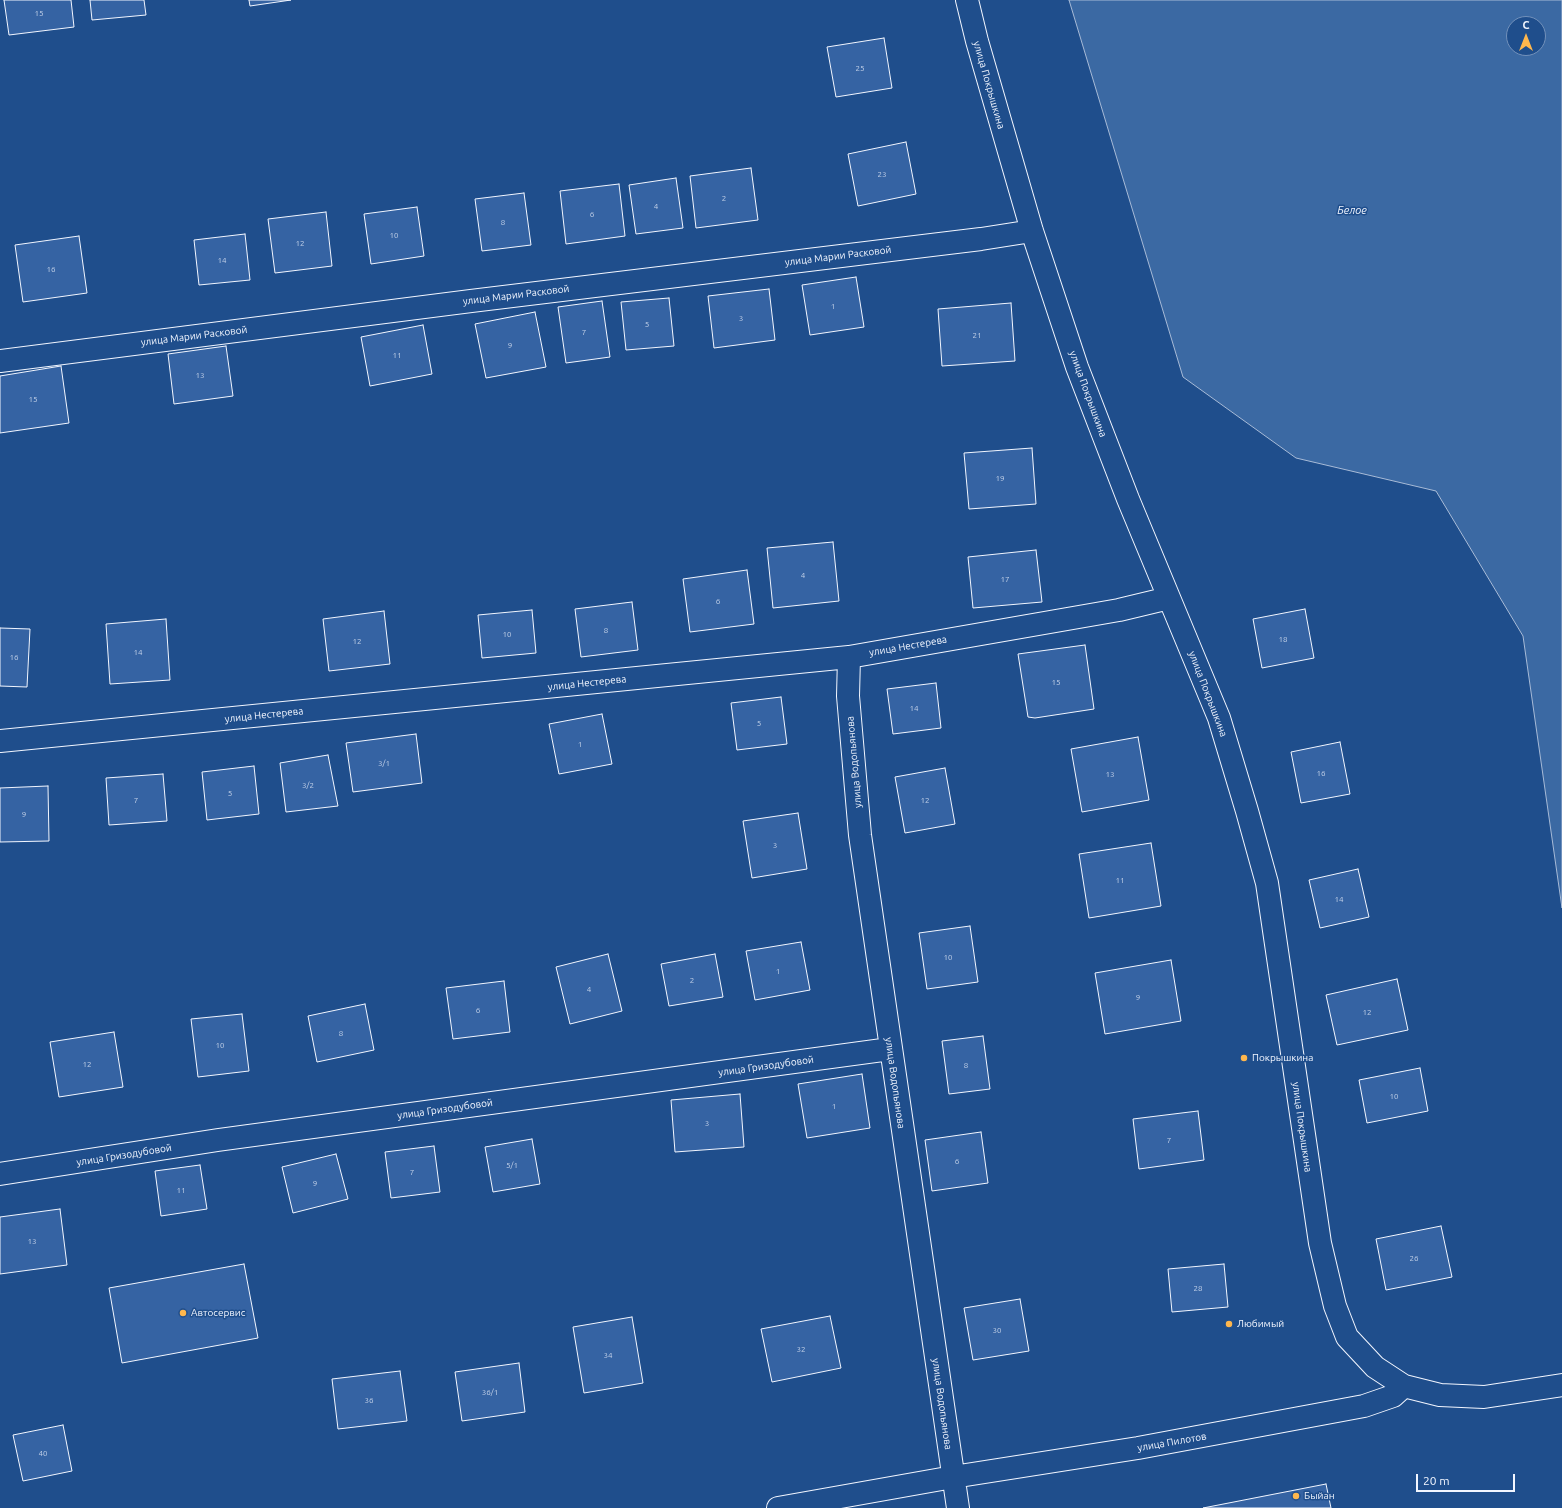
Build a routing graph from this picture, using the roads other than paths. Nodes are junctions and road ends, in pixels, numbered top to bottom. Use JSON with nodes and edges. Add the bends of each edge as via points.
{"nodes":[{"id":1,"x":967,"y":0,"type":"edge"},
{"id":2,"x":1032,"y":231,"type":"junction"},
{"id":3,"x":0,"y":361,"type":"edge"},
{"id":4,"x":1169,"y":598,"type":"junction"},
{"id":5,"x":849,"y":657,"type":"junction"},
{"id":6,"x":0,"y":741,"type":"edge"},
{"id":7,"x":890,"y":1049,"type":"junction"},
{"id":8,"x":0,"y":1174,"type":"edge"},
{"id":9,"x":1562,"y":1385,"type":"edge"},
{"id":10,"x":1404,"y":1386,"type":"junction"},
{"id":11,"x":953,"y":1477,"type":"junction"},
{"id":12,"x":778,"y":1508,"type":"edge"},
{"id":13,"x":958,"y":1508,"type":"edge"}],
"edges":[{"from":1,"to":2,"type":"street","name":"улица Покрышкина","via":[[976,41]]},
{"from":2,"to":3,"type":"street","name":"улица Марии Расковой"},
{"from":2,"to":4,"type":"street","name":"улица Покрышкина","via":[[1077,367]]},
{"from":4,"to":5,"type":"street","name":"улица Нестерева","via":[[1119,610]]},
{"from":4,"to":10,"type":"street","name":"улица Покрышкина","via":[[1219,718],[1267,883],[1320,1243],[1335,1306],[1347,1337],[1375,1367]]},
{"from":5,"to":6,"type":"street","name":"улица Нестерева"},
{"from":5,"to":7,"type":"street","name":"улица Водопьянова","via":[[848,696],[860,835]]},
{"from":7,"to":8,"type":"street","name":"улица Гризодубовой","via":[[218,1140]]},
{"from":7,"to":11,"type":"street","name":"улица Водопьянова"},
{"from":9,"to":10,"type":"street","via":[[1484,1398],[1440,1395]]},
{"from":10,"to":11,"type":"street","name":"улица Пилотов","via":[[1393,1396],[1364,1406],[1138,1448]]},
{"from":11,"to":12,"type":"street","name":"улица Пилотов"},
{"from":11,"to":13,"type":"street","name":"улица Водопьянова"}]}
